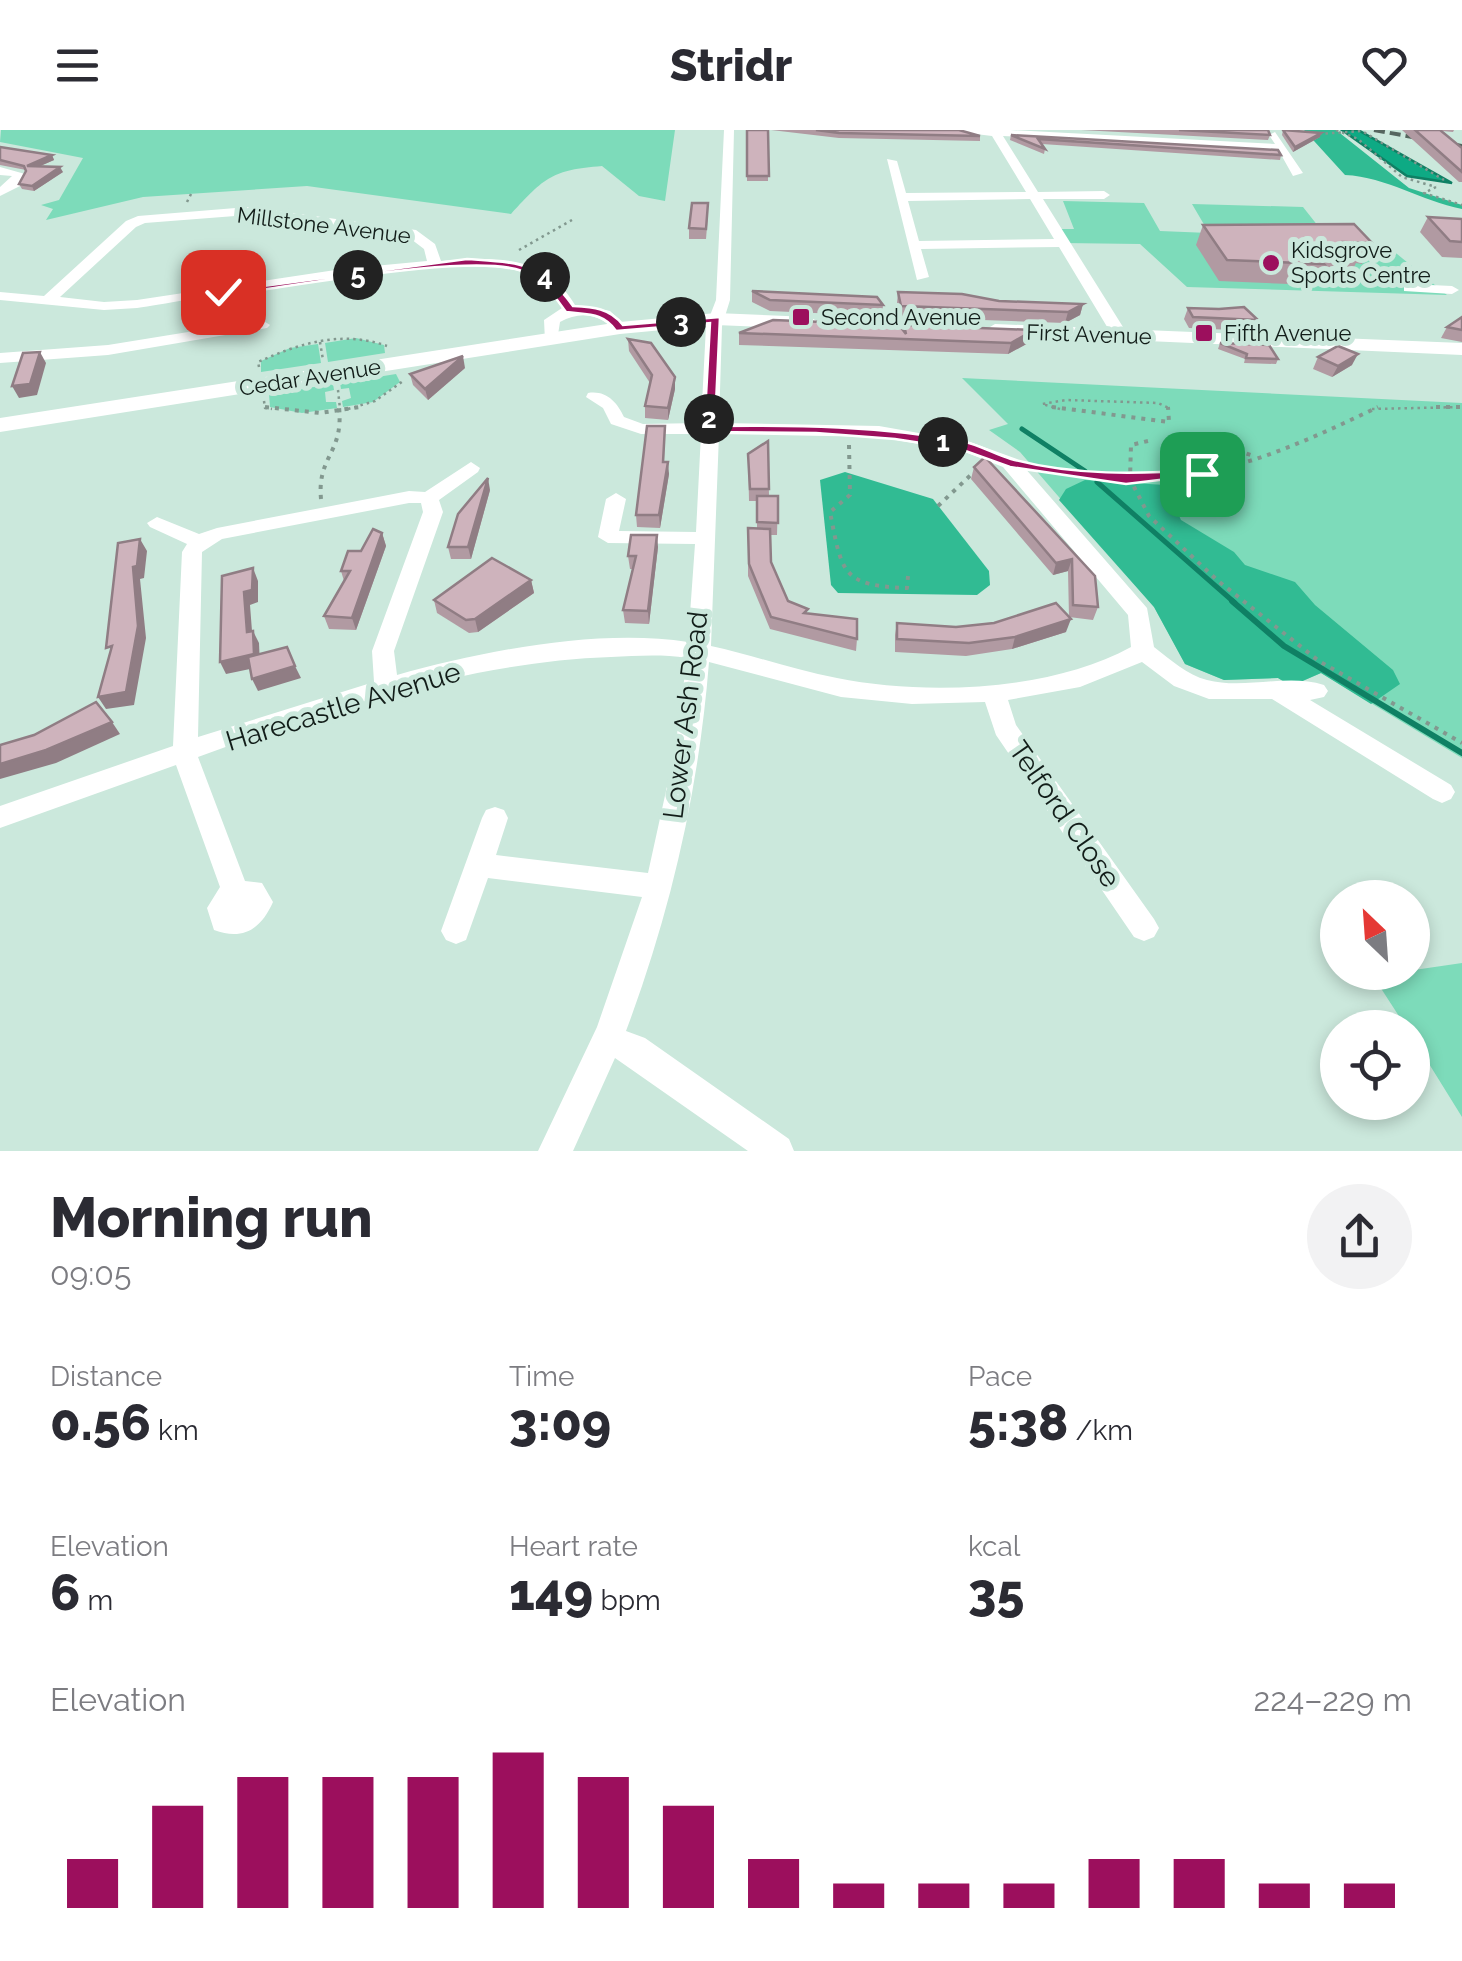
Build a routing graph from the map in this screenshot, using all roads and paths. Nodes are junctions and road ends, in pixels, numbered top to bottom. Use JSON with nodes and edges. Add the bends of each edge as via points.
{"nodes":[{"id":1,"x":728,"y":130,"type":"edge"},
{"id":2,"x":948,"y":130,"type":"edge"},
{"id":3,"x":1360,"y":131,"type":"edge"},
{"id":4,"x":995,"y":132,"type":"junction"},
{"id":5,"x":1340,"y":132,"type":"edge"},
{"id":6,"x":1275,"y":136,"type":"joint"},
{"id":7,"x":1282,"y":148,"type":"junction"},
{"id":8,"x":891,"y":161,"type":"dead end"},
{"id":9,"x":0,"y":171,"type":"edge"},
{"id":10,"x":1297,"y":173,"type":"dead end"},
{"id":11,"x":1444,"y":180,"type":"dead end"},
{"id":12,"x":0,"y":192,"type":"edge"},
{"id":13,"x":1033,"y":194,"type":"junction"},
{"id":14,"x":1104,"y":195,"type":"dead end"},
{"id":15,"x":901,"y":197,"type":"junction"},
{"id":16,"x":1462,"y":205,"type":"edge"},
{"id":17,"x":572,"y":220,"type":"dead end"},
{"id":18,"x":1063,"y":243,"type":"junction"},
{"id":19,"x":914,"y":245,"type":"junction"},
{"id":20,"x":510,"y":254,"type":"dead end"},
{"id":21,"x":435,"y":265,"type":"junction"},
{"id":22,"x":922,"y":278,"type":"dead end"},
{"id":23,"x":1409,"y":288,"type":"dead end"},
{"id":24,"x":1459,"y":290,"type":"edge"},
{"id":25,"x":0,"y":296,"type":"edge"},
{"id":26,"x":47,"y":300,"type":"junction"},
{"id":27,"x":570,"y":310,"type":"junction"},
{"id":28,"x":716,"y":319,"type":"junction"},
{"id":29,"x":831,"y":324,"type":"edge"},
{"id":30,"x":262,"y":326,"type":"dead end"},
{"id":31,"x":620,"y":328,"type":"junction"},
{"id":32,"x":966,"y":329,"type":"edge"},
{"id":33,"x":1120,"y":335,"type":"junction"},
{"id":34,"x":551,"y":338,"type":"junction"},
{"id":35,"x":1462,"y":349,"type":"edge"},
{"id":36,"x":390,"y":356,"type":"dead end"},
{"id":37,"x":0,"y":358,"type":"edge"},
{"id":38,"x":400,"y":370,"type":"dead end"},
{"id":39,"x":259,"y":377,"type":"dead end"},
{"id":40,"x":337,"y":380,"type":"dead end"},
{"id":41,"x":264,"y":392,"type":"dead end"},
{"id":42,"x":594,"y":398,"type":"dead end"},
{"id":43,"x":1066,"y":400,"type":"joint"},
{"id":44,"x":1462,"y":407,"type":"edge"},
{"id":45,"x":339,"y":408,"type":"junction"},
{"id":46,"x":0,"y":425,"type":"edge"},
{"id":47,"x":709,"y":430,"type":"junction"},
{"id":48,"x":847,"y":430,"type":"junction"},
{"id":49,"x":1209,"y":440,"type":"dead end"},
{"id":50,"x":1148,"y":441,"type":"dead end"},
{"id":51,"x":989,"y":452,"type":"junction"},
{"id":52,"x":1257,"y":458,"type":"junction"},
{"id":53,"x":1010,"y":463,"type":"junction"},
{"id":54,"x":471,"y":468,"type":"dead end"},
{"id":55,"x":1130,"y":479,"type":"junction"},
{"id":56,"x":429,"y":498,"type":"junction"},
{"id":57,"x":616,"y":499,"type":"dead end"},
{"id":58,"x":938,"y":506,"type":"dead end"},
{"id":59,"x":322,"y":514,"type":"junction"},
{"id":60,"x":157,"y":523,"type":"dead end"},
{"id":61,"x":703,"y":538,"type":"junction"},
{"id":62,"x":199,"y":542,"type":"junction"},
{"id":63,"x":908,"y":576,"type":"dead end"},
{"id":64,"x":697,"y":650,"type":"junction"},
{"id":65,"x":1143,"y":651,"type":"junction"},
{"id":66,"x":386,"y":688,"type":"junction"},
{"id":67,"x":1274,"y":689,"type":"junction"},
{"id":68,"x":1316,"y":691,"type":"dead end"},
{"id":69,"x":994,"y":694,"type":"junction"},
{"id":70,"x":1462,"y":743,"type":"edge"},
{"id":71,"x":186,"y":754,"type":"junction"},
{"id":72,"x":1442,"y":792,"type":"dead end"},
{"id":73,"x":0,"y":817,"type":"edge"},
{"id":74,"x":495,"y":818,"type":"dead end"},
{"id":75,"x":479,"y":865,"type":"junction"},
{"id":76,"x":656,"y":886,"type":"junction"},
{"id":77,"x":236,"y":893,"type":"dead end"},
{"id":78,"x":1144,"y":928,"type":"dead end"},
{"id":79,"x":456,"y":931,"type":"dead end"},
{"id":80,"x":608,"y":1040,"type":"junction"},
{"id":81,"x":556,"y":1151,"type":"edge"},
{"id":82,"x":777,"y":1151,"type":"edge"}],
"edges":[{"from":1,"to":28,"type":"street","via":[[724,300]]},
{"from":2,"to":4,"type":"street"},
{"from":3,"to":5,"type":"path"},
{"from":3,"to":11,"type":"path"},
{"from":4,"to":7,"type":"street"},
{"from":4,"to":13,"type":"street"},
{"from":5,"to":6,"type":"path"},
{"from":5,"to":16,"type":"path","via":[[1402,177],[1436,186],[1424,193]]},
{"from":6,"to":7,"type":"street"},
{"from":7,"to":10,"type":"street"},
{"from":8,"to":15,"type":"street"},
{"from":9,"to":12,"type":"street","via":[[20,174]]},
{"from":13,"to":14,"type":"street"},
{"from":13,"to":15,"type":"street"},
{"from":13,"to":18,"type":"street"},
{"from":15,"to":19,"type":"street"},
{"from":17,"to":20,"type":"path"},
{"from":18,"to":19,"type":"street"},
{"from":18,"to":33,"type":"street"},
{"from":19,"to":22,"type":"street"},
{"from":21,"to":26,"type":"street","via":[[136,304]]},
{"from":21,"to":26,"type":"street","name":"Millstone Avenue","via":[[430,246],[412,234],[248,211],[143,218]]},
{"from":21,"to":27,"type":"street","via":[[498,263],[534,271],[560,290]]},
{"from":23,"to":24,"type":"street"},
{"from":25,"to":26,"type":"street"},
{"from":27,"to":31,"type":"street","name":"Cedar Avenue","via":[[596,311]]},
{"from":27,"to":34,"type":"street","via":[[552,320]]},
{"from":28,"to":29,"type":"main road"},
{"from":28,"to":31,"type":"main road","name":"Cedar Avenue"},
{"from":28,"to":47,"type":"street","name":"Lower Ash Road"},
{"from":30,"to":37,"type":"street","via":[[108,350]]},
{"from":31,"to":34,"type":"main road","name":"Cedar Avenue"},
{"from":32,"to":33,"type":"main road","name":"First Avenue"},
{"from":33,"to":35,"type":"main road","name":"First Avenue"},
{"from":34,"to":46,"type":"main road","name":"Cedar Avenue"},
{"from":36,"to":39,"type":"path","via":[[387,344],[357,337],[288,347],[258,362]]},
{"from":38,"to":45,"type":"path","via":[[404,383],[374,403]]},
{"from":40,"to":45,"type":"path"},
{"from":41,"to":45,"type":"path","via":[[265,408],[298,415]]},
{"from":42,"to":47,"type":"street","via":[[610,405],[626,426]]},
{"from":43,"to":43,"type":"path","via":[[1158,402],[1170,408],[1169,422],[1090,416],[1042,404]]},
{"from":44,"to":52,"type":"path","via":[[1380,406]]},
{"from":45,"to":59,"type":"path","via":[[342,436],[319,474]]},
{"from":47,"to":48,"type":"street"},
{"from":47,"to":61,"type":"street","name":"Lower Ash Road"},
{"from":48,"to":51,"type":"street"},
{"from":48,"to":63,"type":"path","via":[[850,495],[830,512],[844,574],[861,588],[908,588]]},
{"from":49,"to":52,"type":"path"},
{"from":50,"to":55,"type":"path","via":[[1132,445]]},
{"from":51,"to":53,"type":"street"},
{"from":51,"to":58,"type":"path"},
{"from":52,"to":55,"type":"path","via":[[1202,474]]},
{"from":53,"to":55,"type":"path"},
{"from":53,"to":65,"type":"street","via":[[1139,612]]},
{"from":54,"to":56,"type":"street"},
{"from":55,"to":70,"type":"path","via":[[1149,516],[1274,627],[1319,661]]},
{"from":56,"to":59,"type":"street"},
{"from":56,"to":66,"type":"street","via":[[433,512],[383,651]]},
{"from":57,"to":61,"type":"street","via":[[608,537]]},
{"from":59,"to":62,"type":"street"},
{"from":60,"to":62,"type":"street"},
{"from":61,"to":64,"type":"street","name":"Lower Ash Road"},
{"from":62,"to":71,"type":"street","via":[[192,552],[187,614]]},
{"from":64,"to":66,"type":"street","name":"Harecastle Avenue","via":[[593,649],[525,657]]},
{"from":64,"to":69,"type":"street","name":"Harecastle Avenue","via":[[842,688]]},
{"from":64,"to":76,"type":"street","name":"Lower Ash Road","via":[[678,808]]},
{"from":65,"to":67,"type":"street","via":[[1182,680],[1209,690]]},
{"from":65,"to":69,"type":"street","name":"Harecastle Avenue","via":[[1122,666]]},
{"from":66,"to":71,"type":"street","name":"Harecastle Avenue"},
{"from":67,"to":68,"type":"street"},
{"from":67,"to":72,"type":"street"},
{"from":69,"to":78,"type":"street","name":"Telford Close","via":[[1005,728]]},
{"from":71,"to":73,"type":"street","name":"Harecastle Avenue"},
{"from":71,"to":77,"type":"street"},
{"from":74,"to":75,"type":"street"},
{"from":75,"to":76,"type":"street"},
{"from":75,"to":79,"type":"street"},
{"from":76,"to":80,"type":"street","name":"Lower Ash Road"},
{"from":80,"to":81,"type":"street","name":"Lower Ash Road"},
{"from":80,"to":82,"type":"street","via":[[634,1049]]}]}
